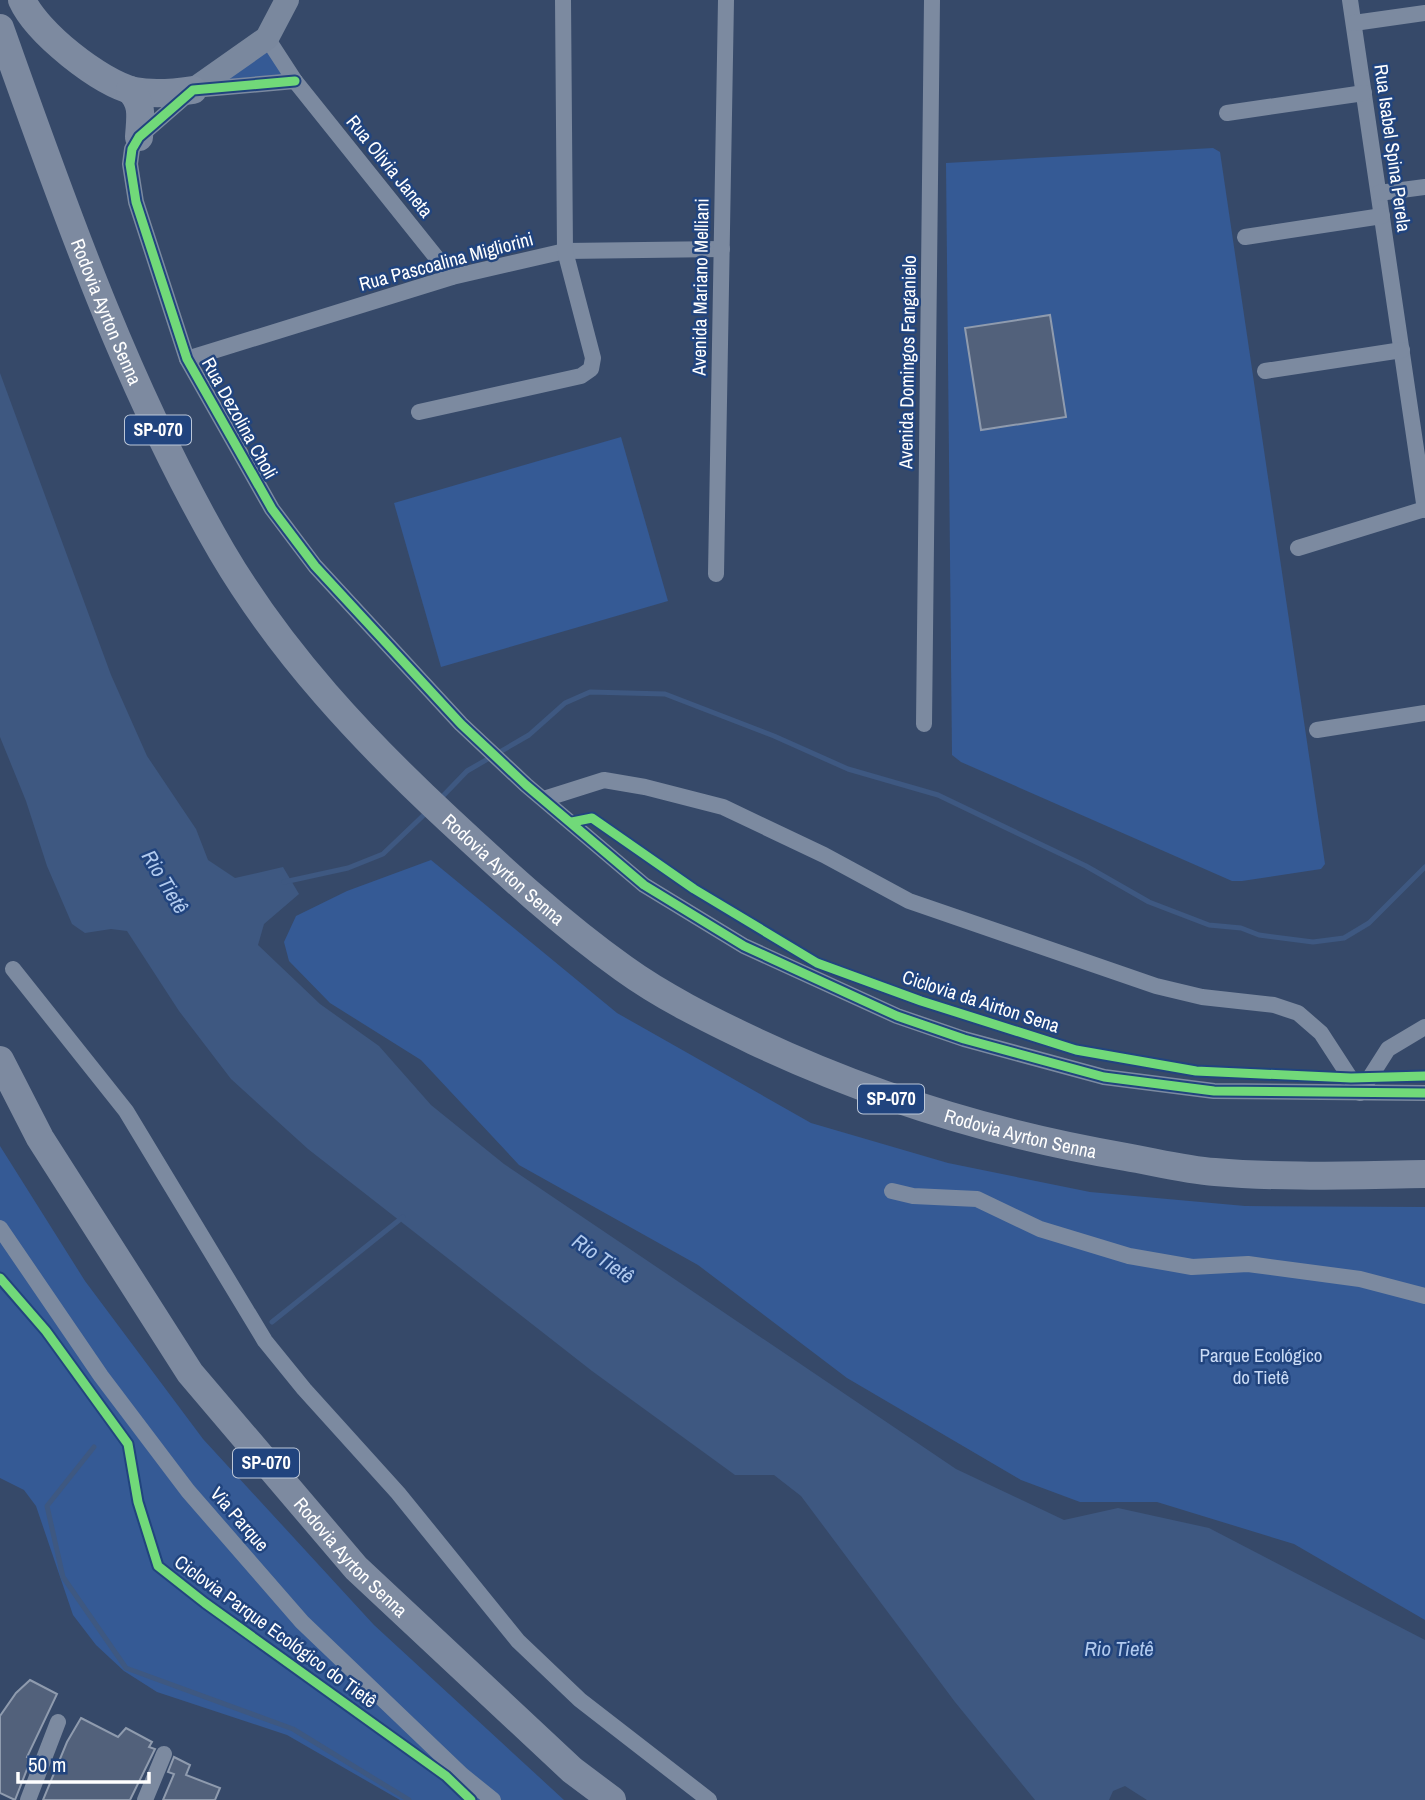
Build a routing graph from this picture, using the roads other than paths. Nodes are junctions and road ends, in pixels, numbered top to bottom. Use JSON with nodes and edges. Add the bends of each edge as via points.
{"nodes":[{"id":1,"x":22,"y":0,"type":"edge"},
{"id":2,"x":287,"y":0,"type":"edge"},
{"id":3,"x":563,"y":0,"type":"edge"},
{"id":4,"x":726,"y":0,"type":"edge"},
{"id":5,"x":932,"y":0,"type":"edge"},
{"id":6,"x":1350,"y":0,"type":"edge"},
{"id":7,"x":1425,"y":13,"type":"edge"},
{"id":8,"x":1354,"y":23,"type":"junction"},
{"id":9,"x":0,"y":28,"type":"edge"},
{"id":10,"x":267,"y":38,"type":"junction"},
{"id":11,"x":295,"y":81,"type":"junction"},
{"id":12,"x":130,"y":90,"type":"junction"},
{"id":13,"x":193,"y":90,"type":"junction"},
{"id":14,"x":1364,"y":93,"type":"junction"},
{"id":15,"x":1227,"y":113,"type":"dead end"},
{"id":16,"x":139,"y":137,"type":"junction"},
{"id":17,"x":1425,"y":187,"type":"edge"},
{"id":18,"x":1379,"y":193,"type":"junction"},
{"id":19,"x":1382,"y":216,"type":"junction"},
{"id":20,"x":1245,"y":237,"type":"dead end"},
{"id":21,"x":722,"y":249,"type":"junction"},
{"id":22,"x":565,"y":251,"type":"junction"},
{"id":23,"x":452,"y":277,"type":"junction"},
{"id":24,"x":1402,"y":350,"type":"junction"},
{"id":25,"x":187,"y":359,"type":"junction"},
{"id":26,"x":1265,"y":371,"type":"dead end"},
{"id":27,"x":419,"y":412,"type":"dead end"},
{"id":28,"x":1425,"y":510,"type":"edge"},
{"id":29,"x":1298,"y":548,"type":"dead end"},
{"id":30,"x":716,"y":574,"type":"dead end"},
{"id":31,"x":1425,"y":713,"type":"edge"},
{"id":32,"x":924,"y":724,"type":"dead end"},
{"id":33,"x":1317,"y":730,"type":"dead end"},
{"id":34,"x":544,"y":799,"type":"junction"},
{"id":35,"x":13,"y":968,"type":"dead end"},
{"id":36,"x":1425,"y":1027,"type":"edge"},
{"id":37,"x":0,"y":1060,"type":"edge"},
{"id":38,"x":1360,"y":1093,"type":"junction"},
{"id":39,"x":1425,"y":1093,"type":"edge"},
{"id":40,"x":1425,"y":1174,"type":"edge"},
{"id":41,"x":892,"y":1191,"type":"dead end"},
{"id":42,"x":0,"y":1228,"type":"edge"},
{"id":43,"x":1425,"y":1296,"type":"edge"},
{"id":44,"x":58,"y":1722,"type":"dead end"},
{"id":45,"x":163,"y":1754,"type":"dead end"},
{"id":46,"x":28,"y":1800,"type":"edge"},
{"id":47,"x":145,"y":1800,"type":"edge"},
{"id":48,"x":493,"y":1800,"type":"edge"},
{"id":49,"x":612,"y":1800,"type":"edge"},
{"id":50,"x":709,"y":1800,"type":"edge"}],
"edges":[{"from":1,"to":12,"type":"highway","via":[[46,34],[79,61]]},
{"from":2,"to":10,"type":"main road"},
{"from":3,"to":22,"type":"street"},
{"from":4,"to":21,"type":"street","name":"Avenida Mariano Melliani"},
{"from":5,"to":32,"type":"street","name":"Avenida Domingos Fanganielo"},
{"from":6,"to":8,"type":"street","name":"Rua Isabel Spina Perela"},
{"from":7,"to":8,"type":"street"},
{"from":8,"to":14,"type":"street","name":"Rua Isabel Spina Perela"},
{"from":9,"to":40,"type":"highway","name":"Rodovia Ayrton Senna","number":"SP-070","via":[[96,294],[224,555],[327,698],[545,909],[627,971],[713,1021],[894,1100],[1071,1148],[1212,1172]]},
{"from":10,"to":11,"type":"street","name":"Rua Olivia Janeta"},
{"from":10,"to":13,"type":"main road"},
{"from":11,"to":13,"type":"street"},
{"from":11,"to":23,"type":"street","name":"Rua Olivia Janeta"},
{"from":12,"to":13,"type":"highway","via":[[166,94]]},
{"from":12,"to":16,"type":"highway","via":[[141,111]]},
{"from":13,"to":16,"type":"street"},
{"from":14,"to":15,"type":"street"},
{"from":14,"to":18,"type":"street","name":"Rua Isabel Spina Perela"},
{"from":16,"to":25,"type":"street","name":"Rua Dezolina Choli","via":[[132,149],[132,182]]},
{"from":17,"to":18,"type":"street"},
{"from":18,"to":19,"type":"street","name":"Rua Isabel Spina Perela"},
{"from":19,"to":20,"type":"street"},
{"from":19,"to":24,"type":"street","name":"Rua Isabel Spina Perela"},
{"from":21,"to":22,"type":"street","name":"Rua Pascoalina Migliorini"},
{"from":21,"to":30,"type":"street","name":"Avenida Mariano Melliani"},
{"from":22,"to":23,"type":"street","name":"Rua Pascoalina Migliorini"},
{"from":22,"to":27,"type":"street","via":[[593,358],[591,369],[581,376]]},
{"from":23,"to":25,"type":"street","name":"Rua Pascoalina Migliorini"},
{"from":24,"to":26,"type":"street"},
{"from":24,"to":28,"type":"street","name":"Rua Isabel Spina Perela"},
{"from":25,"to":34,"type":"street","name":"Rua Dezolina Choli","via":[[272,509],[315,566],[461,724]]},
{"from":28,"to":29,"type":"street"},
{"from":31,"to":33,"type":"street"},
{"from":34,"to":38,"type":"street","name":"Rua Dezolina Choli","via":[[644,885],[744,946],[897,1016],[1104,1077],[1214,1091]]},
{"from":34,"to":38,"type":"street","via":[[604,780],[723,807],[909,901],[1156,986],[1298,1013],[1321,1033]]},
{"from":35,"to":50,"type":"street","via":[[126,1111],[265,1341],[304,1389],[398,1493],[518,1641],[580,1700]]},
{"from":36,"to":38,"type":"street","via":[[1388,1049]]},
{"from":37,"to":49,"type":"highway","name":"Rodovia Ayrton Senna","number":"SP-070","via":[[40,1138],[190,1373],[356,1568],[572,1769]]},
{"from":38,"to":39,"type":"street","name":"Rua Dezolina Choli"},
{"from":41,"to":43,"type":"street","via":[[977,1199],[1040,1229],[1129,1256],[1192,1268],[1248,1264],[1360,1279]]},
{"from":42,"to":48,"type":"street","name":"Via Parque","via":[[101,1376],[188,1491],[302,1622]]},
{"from":44,"to":46,"type":"street"},
{"from":45,"to":47,"type":"street"}]}
